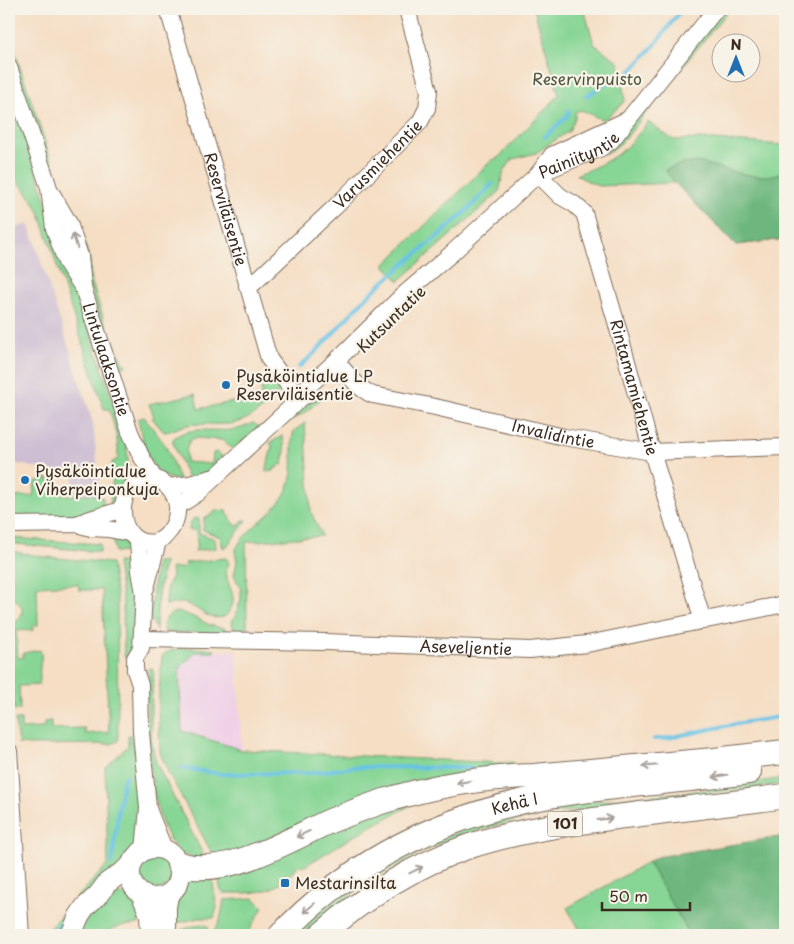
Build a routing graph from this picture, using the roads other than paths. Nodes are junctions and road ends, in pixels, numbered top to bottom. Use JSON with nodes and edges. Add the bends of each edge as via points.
{"nodes":[{"id":1,"x":168,"y":9,"type":"edge"},
{"id":2,"x":407,"y":9,"type":"edge"},
{"id":3,"x":716,"y":9,"type":"edge"},
{"id":4,"x":9,"y":67,"type":"edge"},
{"id":5,"x":538,"y":174,"type":"junction"},
{"id":6,"x":248,"y":286,"type":"junction"},
{"id":7,"x":339,"y":364,"type":"junction"},
{"id":8,"x":301,"y":398,"type":"junction"},
{"id":9,"x":130,"y":432,"type":"junction"},
{"id":10,"x":785,"y":447,"type":"edge"},
{"id":11,"x":652,"y":452,"type":"junction"},
{"id":12,"x":215,"y":476,"type":"junction"},
{"id":13,"x":154,"y":478,"type":"junction"},
{"id":14,"x":133,"y":484,"type":"junction"},
{"id":15,"x":169,"y":487,"type":"junction"},
{"id":16,"x":177,"y":507,"type":"junction"},
{"id":17,"x":123,"y":508,"type":"junction"},
{"id":18,"x":77,"y":524,"type":"junction"},
{"id":19,"x":9,"y":525,"type":"edge"},
{"id":20,"x":134,"y":537,"type":"junction"},
{"id":21,"x":158,"y":541,"type":"junction"},
{"id":22,"x":144,"y":593,"type":"junction"},
{"id":23,"x":785,"y":604,"type":"edge"},
{"id":24,"x":704,"y":621,"type":"junction"},
{"id":25,"x":142,"y":643,"type":"junction"},
{"id":26,"x":9,"y":751,"type":"edge"},
{"id":27,"x":785,"y":752,"type":"edge"},
{"id":28,"x":785,"y":766,"type":"edge"},
{"id":29,"x":785,"y":796,"type":"edge"},
{"id":30,"x":148,"y":808,"type":"junction"},
{"id":31,"x":144,"y":850,"type":"junction"},
{"id":32,"x":172,"y":856,"type":"junction"},
{"id":33,"x":131,"y":866,"type":"junction"},
{"id":34,"x":138,"y":891,"type":"junction"},
{"id":35,"x":98,"y":895,"type":"junction"},
{"id":36,"x":168,"y":896,"type":"junction"},
{"id":37,"x":359,"y":904,"type":"junction"},
{"id":38,"x":158,"y":915,"type":"junction"},
{"id":39,"x":21,"y":935,"type":"edge"},
{"id":40,"x":71,"y":935,"type":"edge"},
{"id":41,"x":151,"y":935,"type":"edge"},
{"id":42,"x":166,"y":935,"type":"edge"},
{"id":43,"x":280,"y":935,"type":"edge"},
{"id":44,"x":321,"y":935,"type":"edge"},
{"id":45,"x":338,"y":935,"type":"edge"}],
"edges":[{"from":1,"to":6,"type":"street","name":"Reserviläisentie"},
{"from":2,"to":6,"type":"street","name":"Varusmiehentie","via":[[429,91],[427,108],[420,122],[335,207]]},
{"from":3,"to":5,"type":"street","name":"Painiityntie","via":[[626,120],[552,155]]},
{"from":4,"to":9,"type":"street","name":"Lintulaaksontie","via":[[49,188],[54,228],[66,262],[83,288]]},
{"from":5,"to":7,"type":"street","name":"Kutsuntatie","via":[[410,288]]},
{"from":5,"to":11,"type":"street","name":"Rintamamiehentie","via":[[560,196],[584,213]]},
{"from":6,"to":8,"type":"street","name":"Reserviläisentie","via":[[268,359]]},
{"from":7,"to":8,"type":"street","name":"Kutsuntatie","via":[[305,389]]},
{"from":7,"to":11,"type":"street","name":"Invalidintie","via":[[351,378],[374,395],[564,437]]},
{"from":8,"to":12,"type":"street","name":"Kutsuntatie"},
{"from":9,"to":13,"type":"street","name":"Lintulaaksontie"},
{"from":9,"to":14,"type":"street","name":"Lintulaaksontie"},
{"from":10,"to":11,"type":"street","name":"Invalidintie"},
{"from":11,"to":24,"type":"street","name":"Rintamamiehentie"},
{"from":12,"to":15,"type":"street","name":"Kutsuntatie"},
{"from":12,"to":16,"type":"street","name":"Kutsuntatie"},
{"from":13,"to":14,"type":"street"},
{"from":13,"to":15,"type":"street"},
{"from":14,"to":17,"type":"street","via":[[126,494]]},
{"from":15,"to":16,"type":"street"},
{"from":16,"to":21,"type":"street","via":[[172,528]]},
{"from":17,"to":18,"type":"street"},
{"from":17,"to":20,"type":"street","via":[[124,521]]},
{"from":18,"to":19,"type":"street"},
{"from":18,"to":20,"type":"street","via":[[108,528]]},
{"from":20,"to":21,"type":"street","via":[[147,542]]},
{"from":20,"to":22,"type":"street"},
{"from":21,"to":22,"type":"street"},
{"from":22,"to":25,"type":"street"},
{"from":23,"to":24,"type":"street","name":"Aseveljentie"},
{"from":24,"to":25,"type":"street","name":"Aseveljentie","via":[[587,644],[530,650],[325,642]]},
{"from":25,"to":30,"type":"street","via":[[135,658],[135,670],[140,685]]},
{"from":26,"to":39,"type":"street"},
{"from":27,"to":32,"type":"highway","one_way":true,"via":[[512,776],[449,785],[387,800],[347,814],[245,859],[191,868]]},
{"from":28,"to":43,"type":"highway","name":"Kehä I","number":"101","one_way":true,"via":[[550,796],[498,806],[455,820],[364,865],[296,918]]},
{"from":37,"to":29,"type":"highway","name":"Kehä I","number":"101","one_way":true,"via":[[396,880],[465,848],[498,838],[551,826]]},
{"from":30,"to":31,"type":"street"},
{"from":30,"to":32,"type":"street"},
{"from":31,"to":32,"type":"main road","via":[[158,848]]},
{"from":31,"to":33,"type":"main road"},
{"from":32,"to":36,"type":"main road","via":[[181,876]]},
{"from":33,"to":34,"type":"main road","via":[[130,876]]},
{"from":33,"to":35,"type":"main road","via":[[106,883]]},
{"from":34,"to":35,"type":"main road","via":[[125,888]]},
{"from":34,"to":36,"type":"main road","via":[[155,899]]},
{"from":34,"to":38,"type":"main road"},
{"from":35,"to":40,"type":"main road","via":[[85,907]]},
{"from":36,"to":38,"type":"main road"},
{"from":37,"to":44,"type":"highway","name":"Kehä I","number":"101"},
{"from":37,"to":45,"type":"highway"},
{"from":38,"to":41,"type":"main road"},
{"from":38,"to":42,"type":"main road"}]}
